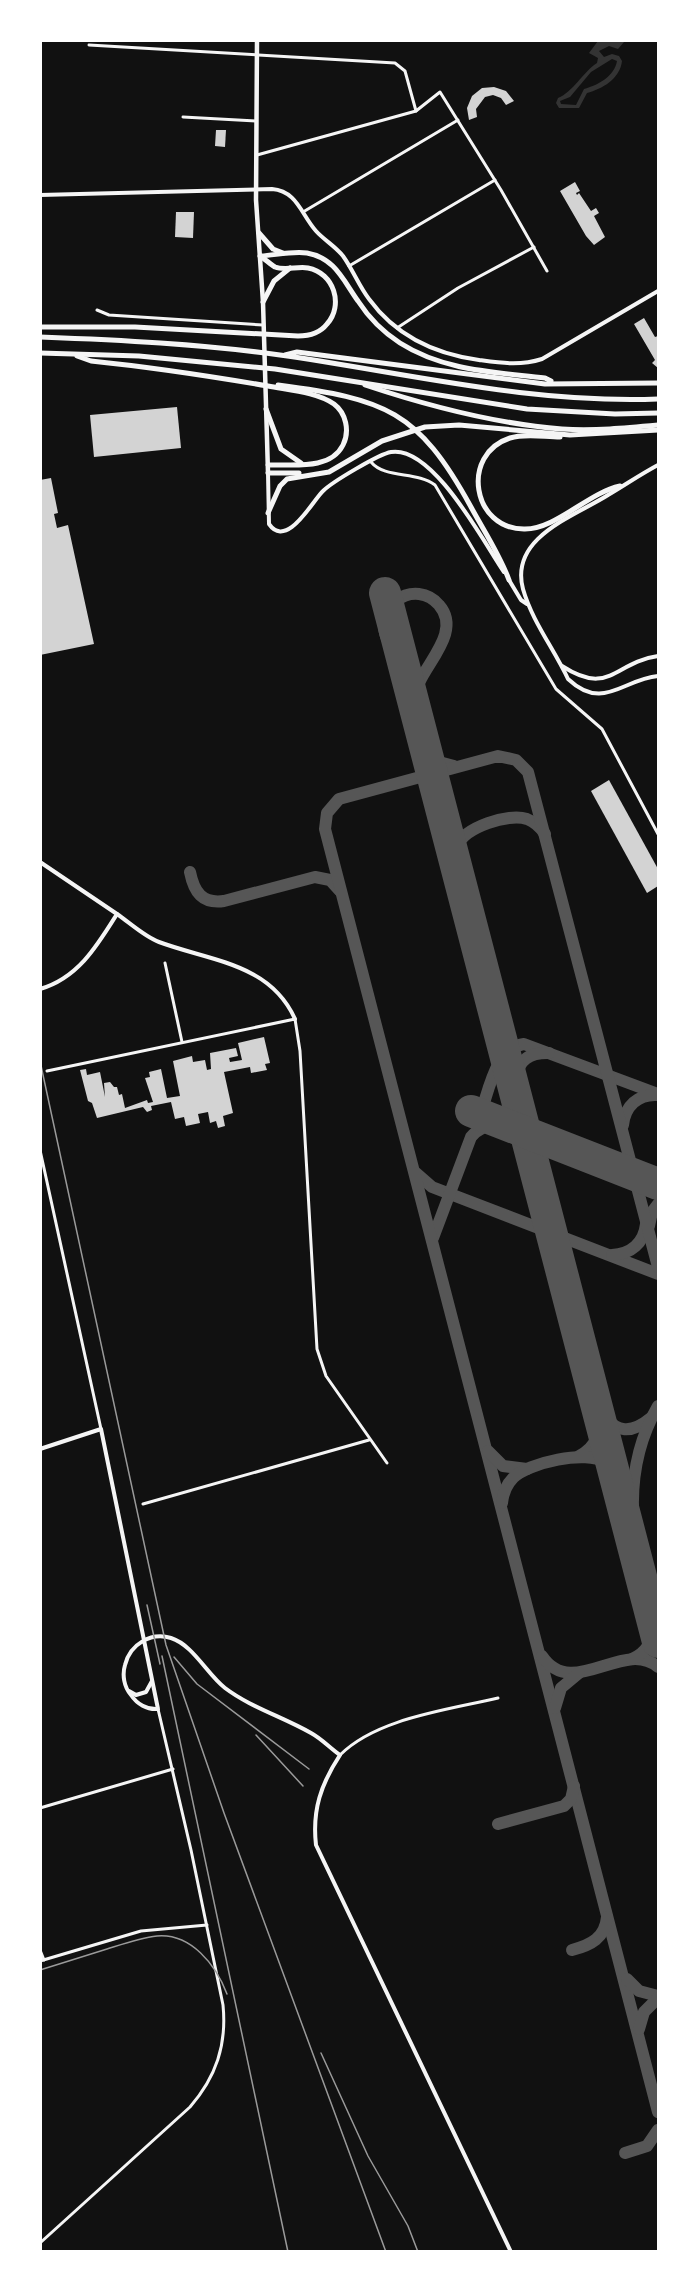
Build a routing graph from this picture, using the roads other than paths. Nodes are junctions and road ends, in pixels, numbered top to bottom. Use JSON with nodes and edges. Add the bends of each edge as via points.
{"nodes":[{"id":1,"x":257,"y":40,"type":"edge"},
{"id":2,"x":88,"y":45,"type":"dead end"},
{"id":3,"x":257,"y":55,"type":"junction"},
{"id":4,"x":416,"y":111,"type":"junction"},
{"id":5,"x":183,"y":117,"type":"dead end"},
{"id":6,"x":458,"y":120,"type":"junction"},
{"id":7,"x":256,"y":121,"type":"junction"},
{"id":8,"x":255,"y":155,"type":"junction"},
{"id":9,"x":495,"y":180,"type":"junction"},
{"id":10,"x":256,"y":190,"type":"junction"},
{"id":11,"x":40,"y":195,"type":"edge"},
{"id":12,"x":303,"y":212,"type":"junction"},
{"id":13,"x":259,"y":233,"type":"junction"},
{"id":14,"x":534,"y":247,"type":"junction"},
{"id":15,"x":285,"y":254,"type":"junction"},
{"id":16,"x":260,"y":256,"type":"junction"},
{"id":17,"x":349,"y":266,"type":"junction"},
{"id":18,"x":292,"y":267,"type":"junction"},
{"id":19,"x":548,"y":271,"type":"dead end"},
{"id":20,"x":658,"y":291,"type":"edge"},
{"id":21,"x":263,"y":302,"type":"junction"},
{"id":22,"x":97,"y":310,"type":"dead end"},
{"id":23,"x":262,"y":325,"type":"junction"},
{"id":24,"x":40,"y":327,"type":"edge"},
{"id":25,"x":397,"y":328,"type":"junction"},
{"id":26,"x":40,"y":337,"type":"edge"},
{"id":27,"x":40,"y":353,"type":"edge"},
{"id":28,"x":73,"y":354,"type":"junction"},
{"id":29,"x":284,"y":355,"type":"junction"},
{"id":30,"x":346,"y":379,"type":"junction"},
{"id":31,"x":552,"y":381,"type":"junction"},
{"id":32,"x":658,"y":383,"type":"edge"},
{"id":33,"x":276,"y":386,"type":"junction"},
{"id":34,"x":658,"y":399,"type":"edge"},
{"id":35,"x":266,"y":409,"type":"junction"},
{"id":36,"x":658,"y":413,"type":"edge"},
{"id":37,"x":658,"y":425,"type":"edge"},
{"id":38,"x":658,"y":430,"type":"edge"},
{"id":39,"x":570,"y":435,"type":"junction"},
{"id":40,"x":371,"y":462,"type":"junction"},
{"id":41,"x":303,"y":464,"type":"junction"},
{"id":42,"x":268,"y":465,"type":"junction"},
{"id":43,"x":658,"y":465,"type":"edge"},
{"id":44,"x":335,"y":468,"type":"junction"},
{"id":45,"x":268,"y":473,"type":"junction"},
{"id":46,"x":620,"y":486,"type":"junction"},
{"id":47,"x":268,"y":513,"type":"junction"},
{"id":48,"x":510,"y":580,"type":"junction"},
{"id":49,"x":527,"y":604,"type":"junction"},
{"id":50,"x":658,"y":656,"type":"edge"},
{"id":51,"x":561,"y":665,"type":"junction"},
{"id":52,"x":658,"y":676,"type":"edge"},
{"id":53,"x":658,"y":834,"type":"edge"},
{"id":54,"x":40,"y":862,"type":"edge"},
{"id":55,"x":117,"y":914,"type":"junction"},
{"id":56,"x":165,"y":963,"type":"dead end"},
{"id":57,"x":40,"y":989,"type":"edge"},
{"id":58,"x":295,"y":1019,"type":"junction"},
{"id":59,"x":182,"y":1042,"type":"junction"},
{"id":60,"x":46,"y":1071,"type":"dead end"},
{"id":61,"x":40,"y":1150,"type":"edge"},
{"id":62,"x":101,"y":1429,"type":"junction"},
{"id":63,"x":370,"y":1440,"type":"junction"},
{"id":64,"x":40,"y":1449,"type":"edge"},
{"id":65,"x":387,"y":1462,"type":"dead end"},
{"id":66,"x":143,"y":1504,"type":"dead end"},
{"id":67,"x":152,"y":1680,"type":"junction"},
{"id":68,"x":128,"y":1691,"type":"junction"},
{"id":69,"x":498,"y":1698,"type":"dead end"},
{"id":70,"x":158,"y":1709,"type":"junction"},
{"id":71,"x":340,"y":1755,"type":"junction"},
{"id":72,"x":173,"y":1769,"type":"junction"},
{"id":73,"x":40,"y":1808,"type":"edge"},
{"id":74,"x":207,"y":1925,"type":"junction"},
{"id":75,"x":40,"y":1950,"type":"edge"},
{"id":76,"x":42,"y":1960,"type":"edge"},
{"id":77,"x":40,"y":2243,"type":"edge"},
{"id":78,"x":511,"y":2252,"type":"edge"}],
"edges":[{"from":1,"to":3,"type":"main road"},
{"from":2,"to":3,"type":"street"},
{"from":3,"to":4,"type":"street","via":[[398,63],[405,71]]},
{"from":3,"to":7,"type":"main road"},
{"from":4,"to":6,"type":"street","via":[[440,92]]},
{"from":4,"to":8,"type":"street"},
{"from":5,"to":7,"type":"street"},
{"from":6,"to":9,"type":"street"},
{"from":6,"to":12,"type":"street"},
{"from":7,"to":8,"type":"main road"},
{"from":8,"to":10,"type":"main road"},
{"from":9,"to":14,"type":"street"},
{"from":9,"to":17,"type":"street"},
{"from":10,"to":11,"type":"street"},
{"from":10,"to":12,"type":"street","via":[[285,192]]},
{"from":10,"to":13,"type":"main road"},
{"from":12,"to":17,"type":"street"},
{"from":13,"to":15,"type":"highway","via":[[273,249]]},
{"from":13,"to":16,"type":"main road"},
{"from":14,"to":19,"type":"street"},
{"from":14,"to":25,"type":"street","via":[[458,288]]},
{"from":15,"to":16,"type":"highway"},
{"from":15,"to":31,"type":"highway","via":[[309,254],[331,263],[378,325],[421,355],[452,366]]},
{"from":16,"to":18,"type":"highway","via":[[275,266]]},
{"from":16,"to":21,"type":"main road"},
{"from":17,"to":25,"type":"street","via":[[376,309]]},
{"from":18,"to":21,"type":"highway","via":[[274,280]]},
{"from":18,"to":24,"type":"highway","via":[[308,268],[326,278],[335,294],[334,311],[328,323],[306,336],[164,328]]},
{"from":20,"to":25,"type":"street","via":[[555,353],[521,364],[449,355]]},
{"from":21,"to":23,"type":"main road"},
{"from":22,"to":23,"type":"street","via":[[109,315]]},
{"from":23,"to":35,"type":"main road"},
{"from":26,"to":29,"type":"highway"},
{"from":27,"to":28,"type":"highway"},
{"from":28,"to":30,"type":"highway","via":[[150,357]]},
{"from":28,"to":33,"type":"highway","via":[[91,361]]},
{"from":29,"to":31,"type":"highway","via":[[297,352]]},
{"from":29,"to":34,"type":"highway","via":[[528,395],[590,400]]},
{"from":30,"to":36,"type":"highway","via":[[527,409]]},
{"from":30,"to":37,"type":"highway","via":[[518,423],[579,429]]},
{"from":31,"to":32,"type":"highway"},
{"from":33,"to":41,"type":"highway","via":[[326,399],[345,417],[347,433],[339,452],[323,462]]},
{"from":33,"to":48,"type":"highway","via":[[357,398],[398,416],[430,442],[454,476]]},
{"from":35,"to":41,"type":"highway","via":[[281,448]]},
{"from":35,"to":42,"type":"main road"},
{"from":38,"to":39,"type":"highway"},
{"from":39,"to":44,"type":"highway","via":[[435,426],[389,437]]},
{"from":39,"to":46,"type":"highway","via":[[512,437],[491,450],[477,481],[487,512],[505,525],[534,528],[606,489]]},
{"from":40,"to":47,"type":"street","via":[[323,491],[294,526],[270,527]]},
{"from":40,"to":48,"type":"street","via":[[390,452],[401,452],[432,472],[462,506]]},
{"from":40,"to":53,"type":"street","via":[[381,470],[422,477],[435,485],[556,689],[602,729]]},
{"from":41,"to":42,"type":"highway"},
{"from":42,"to":45,"type":"main road"},
{"from":43,"to":46,"type":"street"},
{"from":44,"to":45,"type":"highway","via":[[310,473]]},
{"from":44,"to":47,"type":"highway","via":[[287,479]]},
{"from":45,"to":47,"type":"street"},
{"from":46,"to":49,"type":"street","via":[[533,544],[522,574]]},
{"from":48,"to":49,"type":"street"},
{"from":49,"to":51,"type":"street"},
{"from":50,"to":51,"type":"street","via":[[600,679],[583,678]]},
{"from":51,"to":52,"type":"street","via":[[570,681],[599,694]]},
{"from":54,"to":55,"type":"street"},
{"from":55,"to":57,"type":"street","via":[[79,968]]},
{"from":55,"to":58,"type":"street","via":[[160,943],[261,976],[283,997]]},
{"from":56,"to":59,"type":"street"},
{"from":58,"to":59,"type":"street"},
{"from":58,"to":63,"type":"street","via":[[317,1349],[326,1376]]},
{"from":59,"to":60,"type":"street"},
{"from":61,"to":62,"type":"street"},
{"from":62,"to":64,"type":"street"},
{"from":62,"to":67,"type":"street"},
{"from":63,"to":65,"type":"street"},
{"from":63,"to":66,"type":"street"},
{"from":67,"to":68,"type":"street","via":[[142,1694]]},
{"from":67,"to":70,"type":"street"},
{"from":68,"to":70,"type":"street","via":[[140,1704]]},
{"from":68,"to":71,"type":"street","via":[[125,1664],[137,1645],[152,1637],[173,1639],[229,1691],[313,1734]]},
{"from":69,"to":71,"type":"street","via":[[386,1726],[363,1736]]},
{"from":70,"to":72,"type":"street"},
{"from":71,"to":78,"type":"street","via":[[324,1781],[315,1809],[316,1845]]},
{"from":72,"to":73,"type":"street"},
{"from":72,"to":74,"type":"street"},
{"from":74,"to":76,"type":"street","via":[[141,1931]]},
{"from":74,"to":77,"type":"street","via":[[224,2017],[214,2073],[190,2107]]},
{"from":75,"to":76,"type":"street"}]}
